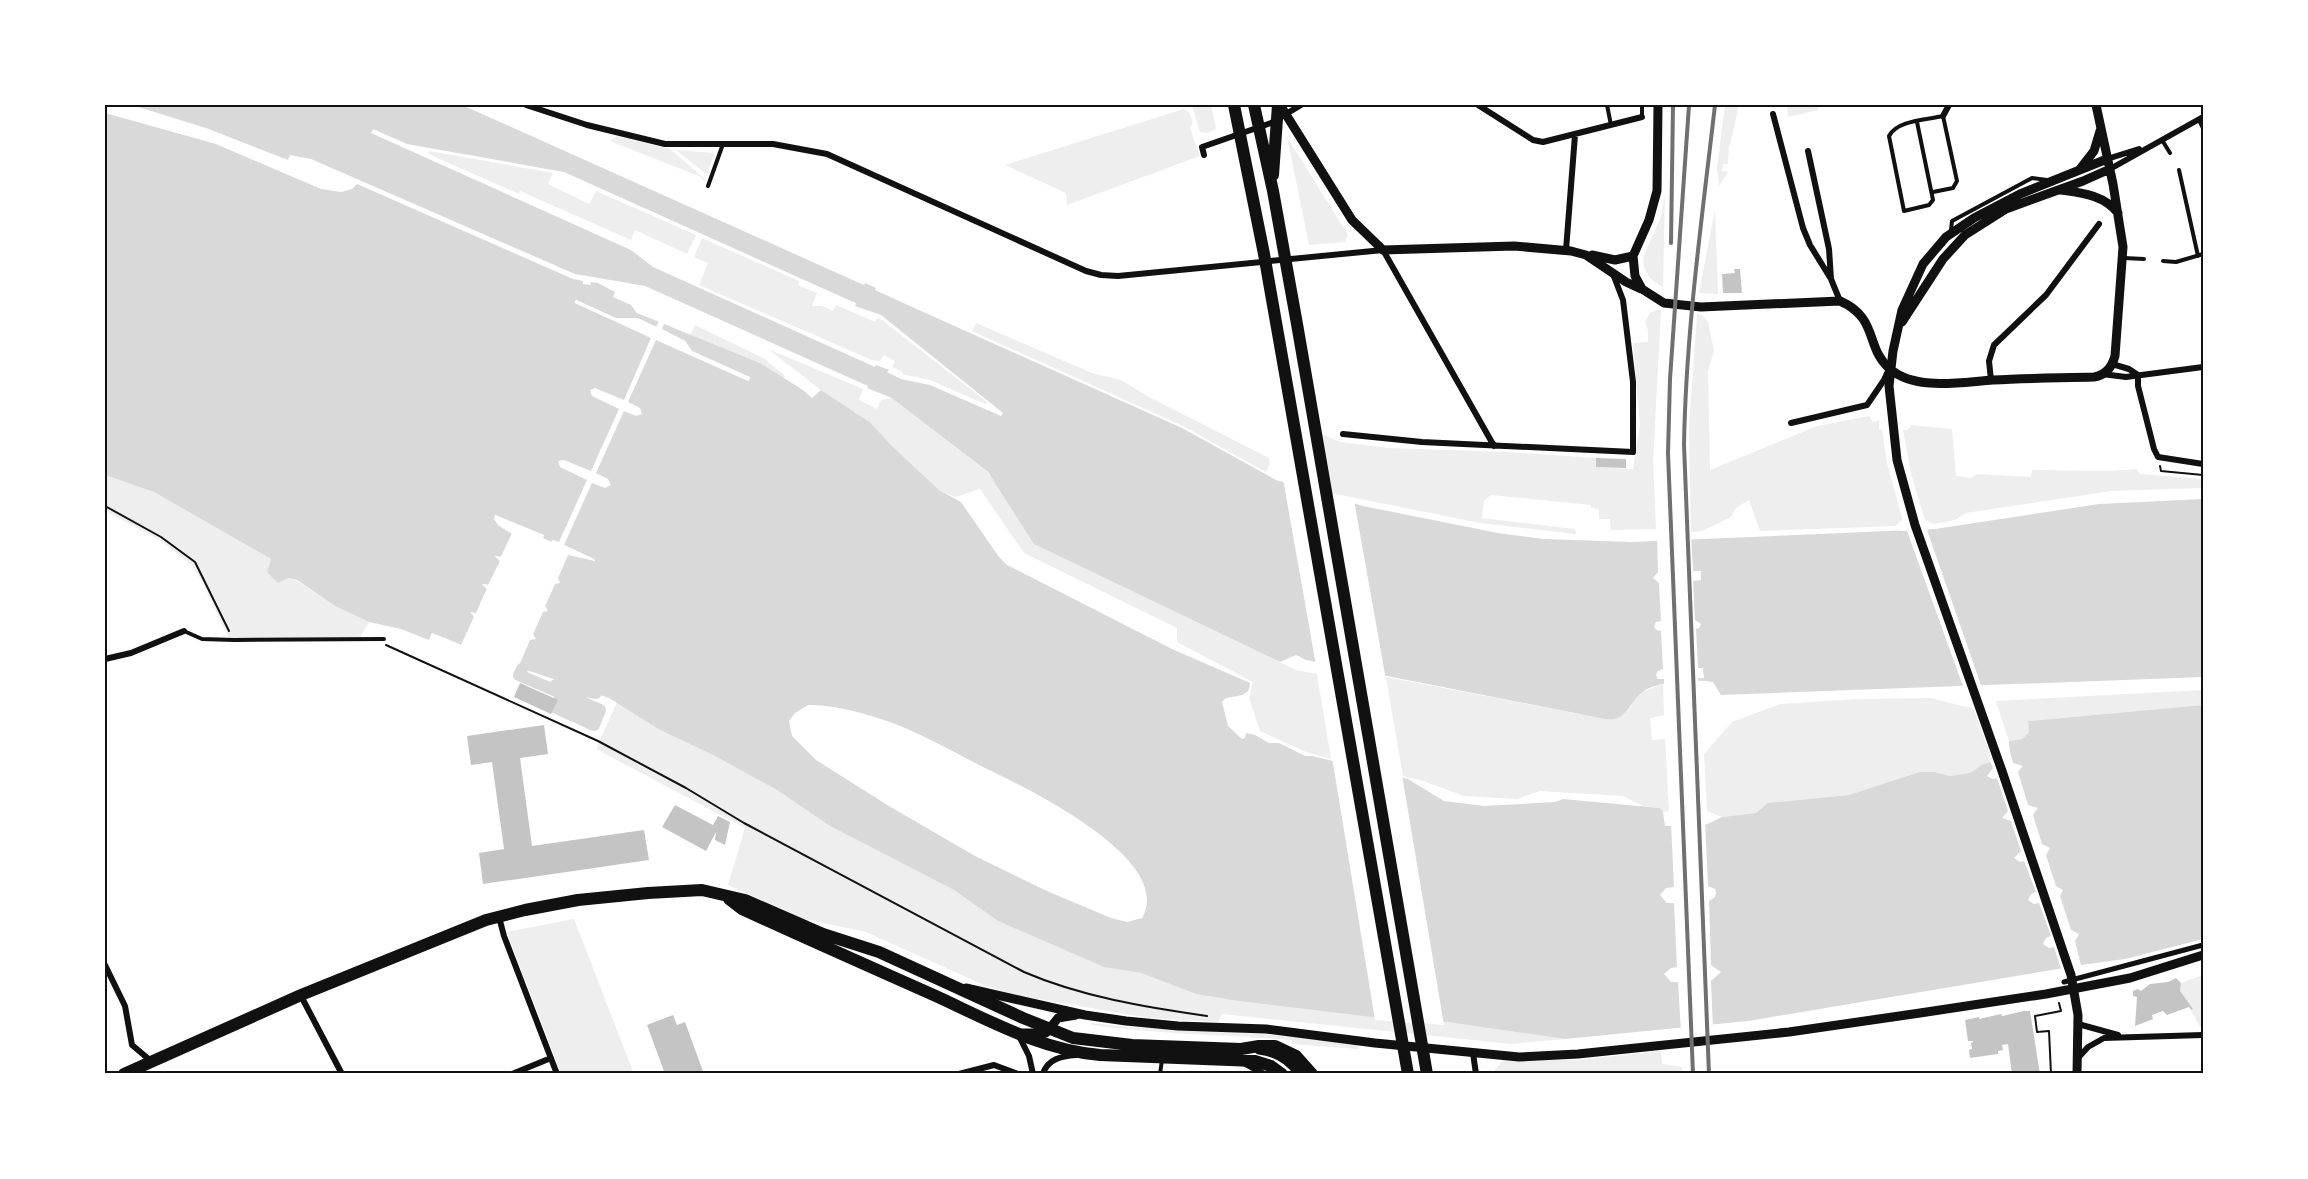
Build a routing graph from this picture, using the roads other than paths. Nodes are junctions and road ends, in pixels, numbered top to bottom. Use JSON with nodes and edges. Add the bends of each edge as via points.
{"nodes":[{"id":1,"x":526,"y":105,"type":"edge"},
{"id":2,"x":1234,"y":105,"type":"edge"},
{"id":3,"x":1254,"y":105,"type":"edge"},
{"id":4,"x":1302,"y":105,"type":"edge"},
{"id":5,"x":1478,"y":105,"type":"edge"},
{"id":6,"x":1607,"y":105,"type":"edge"},
{"id":7,"x":1642,"y":105,"type":"edge"},
{"id":8,"x":1658,"y":105,"type":"edge"},
{"id":9,"x":1948,"y":105,"type":"edge"},
{"id":10,"x":2096,"y":105,"type":"edge"},
{"id":11,"x":1281,"y":108,"type":"edge"},
{"id":12,"x":1773,"y":114,"type":"dead end"},
{"id":13,"x":1943,"y":116,"type":"junction"},
{"id":14,"x":1642,"y":117,"type":"joint"},
{"id":15,"x":2201,"y":118,"type":"edge"},
{"id":16,"x":1917,"y":122,"type":"junction"},
{"id":17,"x":1611,"y":126,"type":"junction"},
{"id":18,"x":2203,"y":128,"type":"edge"},
{"id":19,"x":2101,"y":129,"type":"junction"},
{"id":20,"x":1575,"y":135,"type":"junction"},
{"id":21,"x":2161,"y":139,"type":"junction"},
{"id":22,"x":723,"y":144,"type":"junction"},
{"id":23,"x":1808,"y":151,"type":"dead end"},
{"id":24,"x":2170,"y":153,"type":"dead end"},
{"id":25,"x":1204,"y":155,"type":"dead end"},
{"id":26,"x":2109,"y":164,"type":"junction"},
{"id":27,"x":2079,"y":170,"type":"junction"},
{"id":28,"x":2179,"y":170,"type":"dead end"},
{"id":29,"x":708,"y":186,"type":"dead end"},
{"id":30,"x":2061,"y":190,"type":"junction"},
{"id":31,"x":1273,"y":191,"type":"junction"},
{"id":32,"x":1933,"y":192,"type":"junction"},
{"id":33,"x":2118,"y":213,"type":"junction"},
{"id":34,"x":2099,"y":224,"type":"dead end"},
{"id":35,"x":1383,"y":249,"type":"junction"},
{"id":36,"x":1566,"y":250,"type":"junction"},
{"id":37,"x":2203,"y":254,"type":"edge"},
{"id":38,"x":1586,"y":255,"type":"junction"},
{"id":39,"x":1633,"y":256,"type":"junction"},
{"id":40,"x":2198,"y":256,"type":"junction"},
{"id":41,"x":2122,"y":258,"type":"junction"},
{"id":42,"x":2144,"y":259,"type":"dead end"},
{"id":43,"x":2163,"y":261,"type":"dead end"},
{"id":44,"x":1613,"y":273,"type":"junction"},
{"id":45,"x":1831,"y":279,"type":"junction"},
{"id":46,"x":1642,"y":289,"type":"junction"},
{"id":47,"x":1840,"y":301,"type":"junction"},
{"id":48,"x":1900,"y":326,"type":"junction"},
{"id":49,"x":2111,"y":366,"type":"junction"},
{"id":50,"x":2203,"y":367,"type":"edge"},
{"id":51,"x":1889,"y":368,"type":"junction"},
{"id":52,"x":2102,"y":374,"type":"junction"},
{"id":53,"x":2138,"y":375,"type":"junction"},
{"id":54,"x":1991,"y":380,"type":"junction"},
{"id":55,"x":1791,"y":423,"type":"dead end"},
{"id":56,"x":1343,"y":434,"type":"dead end"},
{"id":57,"x":1494,"y":446,"type":"junction"},
{"id":58,"x":2203,"y":464,"type":"edge"},
{"id":59,"x":184,"y":632,"type":"joint"},
{"id":60,"x":384,"y":639,"type":"road end"},
{"id":61,"x":105,"y":659,"type":"edge"},
{"id":62,"x":726,"y":896,"type":"junction"},
{"id":63,"x":499,"y":916,"type":"junction"},
{"id":64,"x":2203,"y":945,"type":"edge"},
{"id":65,"x":2203,"y":955,"type":"edge"},
{"id":66,"x":105,"y":965,"type":"edge"},
{"id":67,"x":2064,"y":982,"type":"dead end"},
{"id":68,"x":952,"y":984,"type":"junction"},
{"id":69,"x":301,"y":995,"type":"junction"},
{"id":70,"x":1085,"y":1015,"type":"junction"},
{"id":71,"x":2078,"y":1024,"type":"junction"},
{"id":72,"x":1050,"y":1029,"type":"junction"},
{"id":73,"x":1018,"y":1033,"type":"junction"},
{"id":74,"x":2203,"y":1035,"type":"edge"},
{"id":75,"x":2125,"y":1036,"type":"junction"},
{"id":76,"x":1473,"y":1053,"type":"junction"},
{"id":77,"x":1088,"y":1054,"type":"junction"},
{"id":78,"x":1240,"y":1055,"type":"junction"},
{"id":79,"x":551,"y":1058,"type":"junction"},
{"id":80,"x":1162,"y":1058,"type":"junction"},
{"id":81,"x":2078,"y":1058,"type":"junction"},
{"id":82,"x":151,"y":1061,"type":"junction"},
{"id":83,"x":124,"y":1074,"type":"edge"},
{"id":84,"x":342,"y":1074,"type":"edge"},
{"id":85,"x":512,"y":1074,"type":"edge"},
{"id":86,"x":557,"y":1074,"type":"edge"},
{"id":87,"x":959,"y":1074,"type":"edge"},
{"id":88,"x":1018,"y":1074,"type":"edge"},
{"id":89,"x":1033,"y":1074,"type":"edge"},
{"id":90,"x":1043,"y":1074,"type":"edge"},
{"id":91,"x":1160,"y":1074,"type":"edge"},
{"id":92,"x":1264,"y":1074,"type":"edge"},
{"id":93,"x":1282,"y":1074,"type":"edge"},
{"id":94,"x":1299,"y":1074,"type":"edge"},
{"id":95,"x":1312,"y":1074,"type":"edge"},
{"id":96,"x":1407,"y":1074,"type":"edge"},
{"id":97,"x":1427,"y":1074,"type":"edge"},
{"id":98,"x":1476,"y":1074,"type":"edge"},
{"id":99,"x":2077,"y":1074,"type":"edge"}],
"edges":[{"from":1,"to":22,"type":"street","via":[[665,144]]},
{"from":2,"to":96,"type":"main road","via":[[1266,266]]},
{"from":3,"to":31,"type":"main road"},
{"from":4,"to":11,"type":"street"},
{"from":5,"to":20,"type":"street","via":[[1533,140],[1543,142]]},
{"from":6,"to":17,"type":"lane"},
{"from":7,"to":14,"type":"lane"},
{"from":8,"to":39,"type":"street","via":[[1657,191],[1652,214]]},
{"from":9,"to":13,"type":"street"},
{"from":10,"to":19,"type":"street"},
{"from":11,"to":25,"type":"street","via":[[1271,123],[1202,147]]},
{"from":11,"to":31,"type":"main road"},
{"from":11,"to":35,"type":"street","via":[[1352,220]]},
{"from":12,"to":45,"type":"street","via":[[1803,228]]},
{"from":13,"to":16,"type":"lane"},
{"from":13,"to":32,"type":"lane","via":[[1957,181],[1953,188]]},
{"from":14,"to":17,"type":"street"},
{"from":15,"to":18,"type":"lane"},
{"from":15,"to":21,"type":"street"},
{"from":16,"to":32,"type":"lane"},
{"from":16,"to":32,"type":"lane","via":[[1900,125],[1889,135],[1904,211],[1929,205]]},
{"from":17,"to":20,"type":"street"},
{"from":19,"to":26,"type":"street"},
{"from":19,"to":27,"type":"street","via":[[2094,151]]},
{"from":20,"to":36,"type":"street"},
{"from":21,"to":24,"type":"lane"},
{"from":21,"to":26,"type":"street"},
{"from":22,"to":29,"type":"lane"},
{"from":22,"to":35,"type":"street","via":[[773,144],[826,154],[1101,275]]},
{"from":23,"to":45,"type":"street","via":[[1829,249]]},
{"from":26,"to":27,"type":"street"},
{"from":26,"to":30,"type":"street"},
{"from":26,"to":33,"type":"street"},
{"from":27,"to":48,"type":"street","via":[[2004,202],[1948,235],[1923,264],[1902,310]]},
{"from":28,"to":40,"type":"lane"},
{"from":30,"to":33,"type":"street","via":[[2100,199]]},
{"from":30,"to":48,"type":"street","via":[[1990,217],[1956,243]]},
{"from":31,"to":97,"type":"main road"},
{"from":33,"to":41,"type":"street"},
{"from":34,"to":54,"type":"street","via":[[2046,295],[1994,345],[1989,361]]},
{"from":35,"to":36,"type":"street","via":[[1514,246]]},
{"from":35,"to":57,"type":"street"},
{"from":36,"to":38,"type":"street"},
{"from":37,"to":40,"type":"lane"},
{"from":38,"to":39,"type":"street","via":[[1615,260]]},
{"from":38,"to":44,"type":"street"},
{"from":39,"to":46,"type":"street","via":[[1635,276]]},
{"from":40,"to":43,"type":"lane"},
{"from":41,"to":42,"type":"lane"},
{"from":41,"to":49,"type":"street"},
{"from":44,"to":46,"type":"street"},
{"from":44,"to":57,"type":"street","via":[[1623,300],[1633,382],[1633,452]]},
{"from":45,"to":47,"type":"street"},
{"from":46,"to":47,"type":"street","via":[[1664,303],[1701,307]]},
{"from":47,"to":51,"type":"street","via":[[1863,316]]},
{"from":48,"to":71,"type":"street","via":[[1889,392],[1903,483],[2071,975]]},
{"from":49,"to":52,"type":"street"},
{"from":49,"to":53,"type":"street"},
{"from":50,"to":53,"type":"street"},
{"from":51,"to":54,"type":"street","via":[[1904,377],[1927,382]]},
{"from":51,"to":55,"type":"street","via":[[1867,405]]},
{"from":52,"to":53,"type":"street"},
{"from":52,"to":54,"type":"street"},
{"from":53,"to":58,"type":"street","via":[[2158,457]]},
{"from":56,"to":57,"type":"street"},
{"from":59,"to":60,"type":"lane","via":[[202,639]]},
{"from":59,"to":61,"type":"street"},
{"from":62,"to":63,"type":"main road","via":[[702,891],[648,893],[569,901]]},
{"from":62,"to":68,"type":"main road","via":[[879,952]]},
{"from":62,"to":73,"type":"main road","via":[[742,909]]},
{"from":63,"to":69,"type":"main road"},
{"from":63,"to":79,"type":"street"},
{"from":64,"to":67,"type":"street"},
{"from":65,"to":76,"type":"street","via":[[2130,978],[2046,994],[1790,1032],[1578,1054],[1519,1057]]},
{"from":66,"to":82,"type":"street","via":[[125,1006],[132,1045]]},
{"from":68,"to":70,"type":"street"},
{"from":68,"to":72,"type":"main road"},
{"from":69,"to":82,"type":"main road"},
{"from":69,"to":84,"type":"street"},
{"from":70,"to":72,"type":"street","via":[[1058,1018]]},
{"from":70,"to":76,"type":"street","via":[[1150,1024],[1289,1031]]},
{"from":71,"to":75,"type":"street"},
{"from":71,"to":81,"type":"street"},
{"from":72,"to":73,"type":"street","via":[[1043,1033]]},
{"from":72,"to":78,"type":"main road","via":[[1096,1042]]},
{"from":73,"to":77,"type":"main road"},
{"from":73,"to":89,"type":"street"},
{"from":74,"to":75,"type":"street"},
{"from":75,"to":81,"type":"street","via":[[2097,1041]]},
{"from":76,"to":98,"type":"street"},
{"from":77,"to":80,"type":"main road"},
{"from":77,"to":90,"type":"street","via":[[1055,1059]]},
{"from":78,"to":80,"type":"main road"},
{"from":78,"to":92,"type":"street"},
{"from":78,"to":93,"type":"main road"},
{"from":78,"to":94,"type":"street","via":[[1264,1051],[1279,1055]]},
{"from":78,"to":95,"type":"main road","via":[[1267,1046],[1284,1049]]},
{"from":79,"to":85,"type":"street"},
{"from":79,"to":86,"type":"street"},
{"from":80,"to":91,"type":"lane"},
{"from":81,"to":99,"type":"street"},
{"from":82,"to":83,"type":"main road"},
{"from":87,"to":88,"type":"street","via":[[994,1065]]}]}
